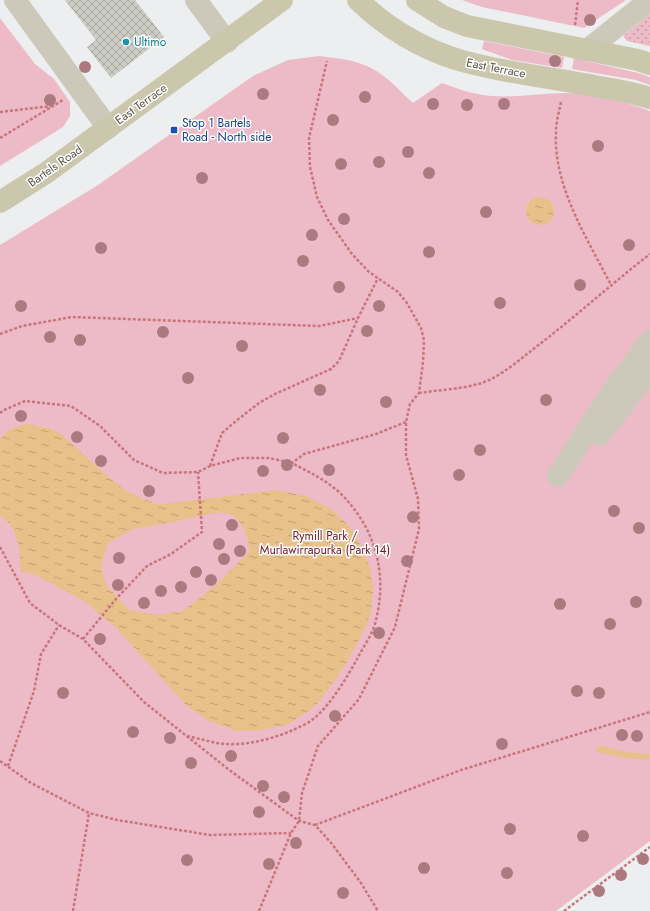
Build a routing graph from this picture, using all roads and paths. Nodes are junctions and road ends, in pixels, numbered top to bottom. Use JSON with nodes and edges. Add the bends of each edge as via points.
{"nodes":[{"id":1,"x":15,"y":0,"type":"edge"},
{"id":2,"x":196,"y":0,"type":"edge"},
{"id":3,"x":282,"y":0,"type":"edge"},
{"id":4,"x":358,"y":0,"type":"edge"},
{"id":5,"x":417,"y":0,"type":"edge"},
{"id":6,"x":578,"y":0,"type":"edge"},
{"id":7,"x":650,"y":0,"type":"edge"},
{"id":8,"x":575,"y":26,"type":"dead end"},
{"id":9,"x":227,"y":42,"type":"junction"},
{"id":10,"x":587,"y":50,"type":"junction"},
{"id":11,"x":327,"y":61,"type":"dead end"},
{"id":12,"x":650,"y":64,"type":"edge"},
{"id":13,"x":650,"y":98,"type":"edge"},
{"id":14,"x":561,"y":99,"type":"dead end"},
{"id":15,"x":64,"y":100,"type":"dead end"},
{"id":16,"x":53,"y":106,"type":"junction"},
{"id":17,"x":0,"y":112,"type":"edge"},
{"id":18,"x":108,"y":128,"type":"junction"},
{"id":19,"x":0,"y":138,"type":"edge"},
{"id":20,"x":0,"y":202,"type":"edge"},
{"id":21,"x":650,"y":254,"type":"edge"},
{"id":22,"x":378,"y":278,"type":"junction"},
{"id":23,"x":611,"y":285,"type":"junction"},
{"id":24,"x":358,"y":318,"type":"junction"},
{"id":25,"x":0,"y":334,"type":"edge"},
{"id":26,"x":650,"y":341,"type":"edge"},
{"id":27,"x":650,"y":369,"type":"edge"},
{"id":28,"x":419,"y":393,"type":"junction"},
{"id":29,"x":0,"y":413,"type":"edge"},
{"id":30,"x":604,"y":418,"type":"junction"},
{"id":31,"x":406,"y":422,"type":"junction"},
{"id":32,"x":292,"y":463,"type":"junction"},
{"id":33,"x":210,"y":466,"type":"junction"},
{"id":34,"x":580,"y":467,"type":"dead end"},
{"id":35,"x":198,"y":472,"type":"junction"},
{"id":36,"x":558,"y":476,"type":"dead end"},
{"id":37,"x":0,"y":547,"type":"edge"},
{"id":38,"x":59,"y":625,"type":"junction"},
{"id":39,"x":83,"y":639,"type":"junction"},
{"id":40,"x":650,"y":712,"type":"edge"},
{"id":41,"x":187,"y":736,"type":"junction"},
{"id":42,"x":0,"y":761,"type":"edge"},
{"id":43,"x":8,"y":766,"type":"junction"},
{"id":44,"x":89,"y":813,"type":"junction"},
{"id":45,"x":299,"y":821,"type":"junction"},
{"id":46,"x":315,"y":826,"type":"junction"},
{"id":47,"x":291,"y":833,"type":"junction"},
{"id":48,"x":650,"y":847,"type":"edge"},
{"id":49,"x":73,"y":911,"type":"edge"},
{"id":50,"x":259,"y":911,"type":"edge"},
{"id":51,"x":378,"y":911,"type":"edge"},
{"id":52,"x":564,"y":911,"type":"edge"}],
"edges":[{"from":1,"to":18,"type":"street","name":"East Terrace"},
{"from":2,"to":9,"type":"street"},
{"from":3,"to":9,"type":"main road","name":"East Terrace"},
{"from":4,"to":13,"type":"main road","name":"East Terrace","via":[[380,19],[410,38],[458,60]]},
{"from":5,"to":10,"type":"main road","via":[[444,17],[466,26]]},
{"from":6,"to":8,"type":"path"},
{"from":7,"to":10,"type":"street"},
{"from":9,"to":18,"type":"main road","name":"East Terrace"},
{"from":10,"to":12,"type":"main road"},
{"from":11,"to":22,"type":"path","via":[[309,138],[313,180],[328,220],[352,254]]},
{"from":14,"to":23,"type":"path","via":[[556,147],[562,182]]},
{"from":15,"to":16,"type":"path"},
{"from":16,"to":17,"type":"path"},
{"from":16,"to":19,"type":"path"},
{"from":18,"to":20,"type":"main road","name":"Bartels Road","via":[[46,173]]},
{"from":21,"to":23,"type":"path"},
{"from":22,"to":24,"type":"path"},
{"from":22,"to":28,"type":"path","via":[[398,292],[421,328],[424,340]]},
{"from":23,"to":28,"type":"path","via":[[505,371],[476,384]]},
{"from":24,"to":25,"type":"path","via":[[319,326],[72,317],[22,326]]},
{"from":24,"to":33,"type":"path","via":[[339,361],[331,369],[274,394],[236,420],[222,433]]},
{"from":26,"to":30,"type":"street","via":[[622,378]]},
{"from":27,"to":30,"type":"street"},
{"from":28,"to":31,"type":"path","via":[[410,404]]},
{"from":29,"to":35,"type":"path","via":[[25,401],[71,406],[100,426],[134,460],[163,473]]},
{"from":30,"to":34,"type":"street"},
{"from":30,"to":36,"type":"street"},
{"from":31,"to":32,"type":"path","via":[[376,434],[304,454]]},
{"from":31,"to":45,"type":"path","via":[[406,455],[418,499],[419,529],[395,627],[359,699],[318,746],[302,793]]},
{"from":32,"to":33,"type":"path","via":[[269,458],[240,458]]},
{"from":32,"to":41,"type":"path","via":[[317,475],[340,493],[360,518],[374,543],[380,568],[380,596],[374,628],[350,672],[312,721],[279,736],[244,744],[218,743]]},
{"from":33,"to":35,"type":"path"},
{"from":35,"to":39,"type":"path","via":[[202,532],[171,554],[147,566]]},
{"from":37,"to":38,"type":"path","via":[[30,603]]},
{"from":38,"to":39,"type":"path"},
{"from":38,"to":43,"type":"path","via":[[41,654],[34,690]]},
{"from":39,"to":41,"type":"path","via":[[144,702]]},
{"from":40,"to":46,"type":"path","via":[[462,770]]},
{"from":41,"to":45,"type":"path"},
{"from":42,"to":43,"type":"path"},
{"from":43,"to":44,"type":"path","via":[[31,782]]},
{"from":44,"to":47,"type":"path","via":[[117,820],[210,834]]},
{"from":44,"to":49,"type":"path"},
{"from":45,"to":46,"type":"path"},
{"from":45,"to":47,"type":"path"},
{"from":46,"to":51,"type":"path","via":[[361,883]]},
{"from":47,"to":50,"type":"path"},
{"from":48,"to":52,"type":"path"}]}
